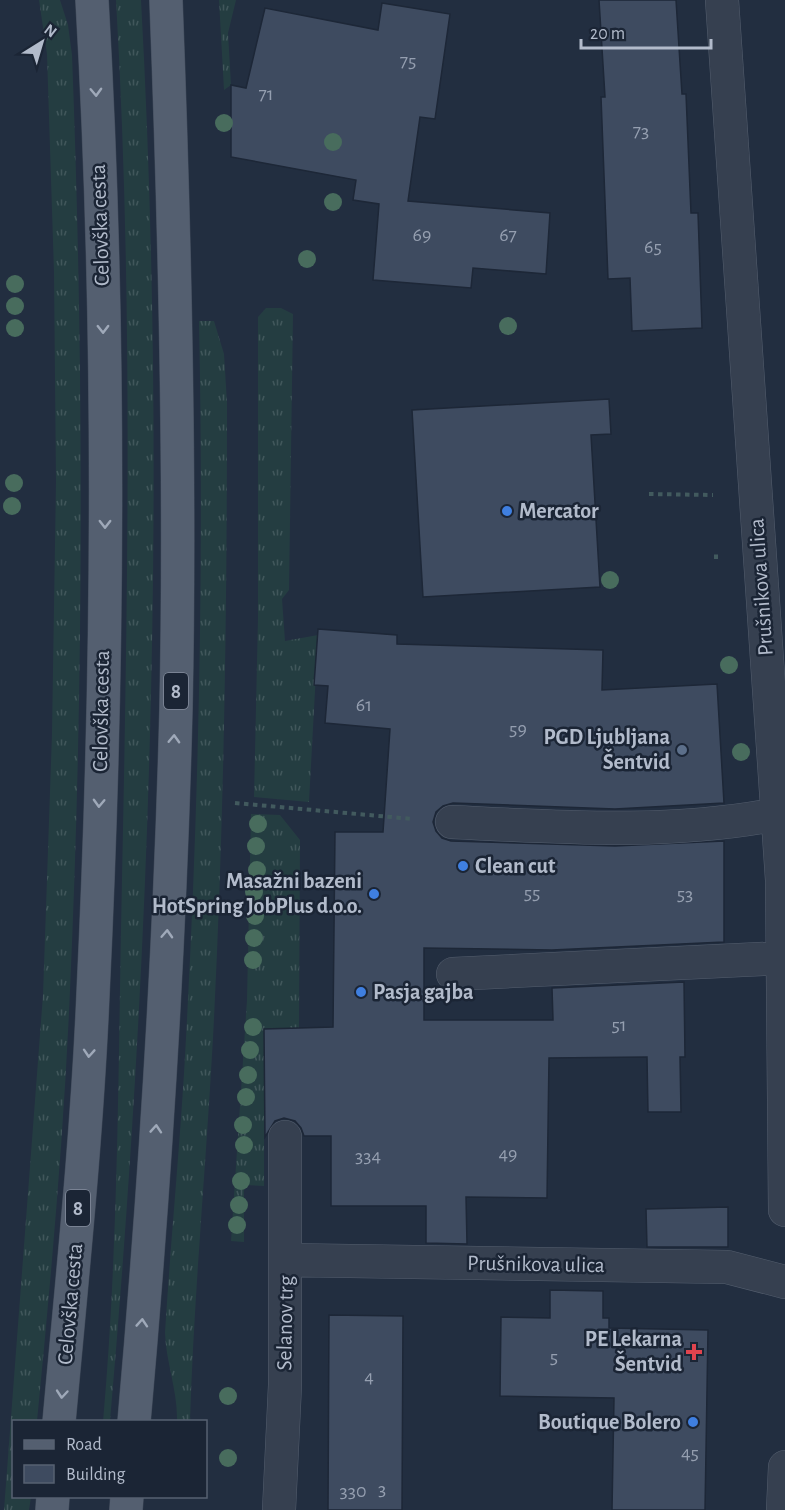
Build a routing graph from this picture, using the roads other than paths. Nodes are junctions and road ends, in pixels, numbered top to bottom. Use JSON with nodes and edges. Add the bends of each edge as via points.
{"nodes":[{"id":1,"x":92,"y":0,"type":"edge"},
{"id":2,"x":166,"y":0,"type":"edge"},
{"id":3,"x":722,"y":0,"type":"edge"},
{"id":4,"x":773,"y":606,"type":"edge"},
{"id":5,"x":777,"y":814,"type":"junction"},
{"id":6,"x":452,"y":822,"type":"road end"},
{"id":7,"x":783,"y":880,"type":"edge"},
{"id":8,"x":782,"y":958,"type":"junction"},
{"id":9,"x":453,"y":974,"type":"dead end"},
{"id":10,"x":285,"y":1137,"type":"dead end"},
{"id":11,"x":785,"y":1210,"type":"edge"},
{"id":12,"x":286,"y":1260,"type":"junction"},
{"id":13,"x":785,"y":1282,"type":"edge"},
{"id":14,"x":59,"y":1420,"type":"edge"},
{"id":15,"x":134,"y":1420,"type":"edge"},
{"id":16,"x":785,"y":1467,"type":"edge"},
{"id":17,"x":785,"y":1479,"type":"edge"},
{"id":18,"x":279,"y":1510,"type":"edge"},
{"id":19,"x":783,"y":1510,"type":"edge"}],
"edges":[{"from":1,"to":14,"type":"main road","name":"Celovška cesta","number":"8","one_way":true,"via":[[102,273],[102,732],[93,995]]},
{"from":15,"to":2,"type":"main road","number":"8","one_way":true,"via":[[160,1072],[176,706],[173,181]]},
{"from":3,"to":4,"type":"street","name":"Prušnikova ulica"},
{"from":4,"to":5,"type":"street","name":"Prušnikova ulica"},
{"from":5,"to":6,"type":"street","via":[[732,823],[594,828]]},
{"from":5,"to":7,"type":"street","name":"Prušnikova ulica"},
{"from":7,"to":8,"type":"street","name":"Prušnikova ulica"},
{"from":8,"to":9,"type":"street"},
{"from":8,"to":11,"type":"street","name":"Prušnikova ulica"},
{"from":10,"to":12,"type":"street","name":"Selanov trg"},
{"from":12,"to":13,"type":"street","name":"Prušnikova ulica","via":[[727,1268]]},
{"from":12,"to":18,"type":"street","name":"Selanov trg"},
{"from":16,"to":17,"type":"street"},
{"from":17,"to":19,"type":"street"}]}
